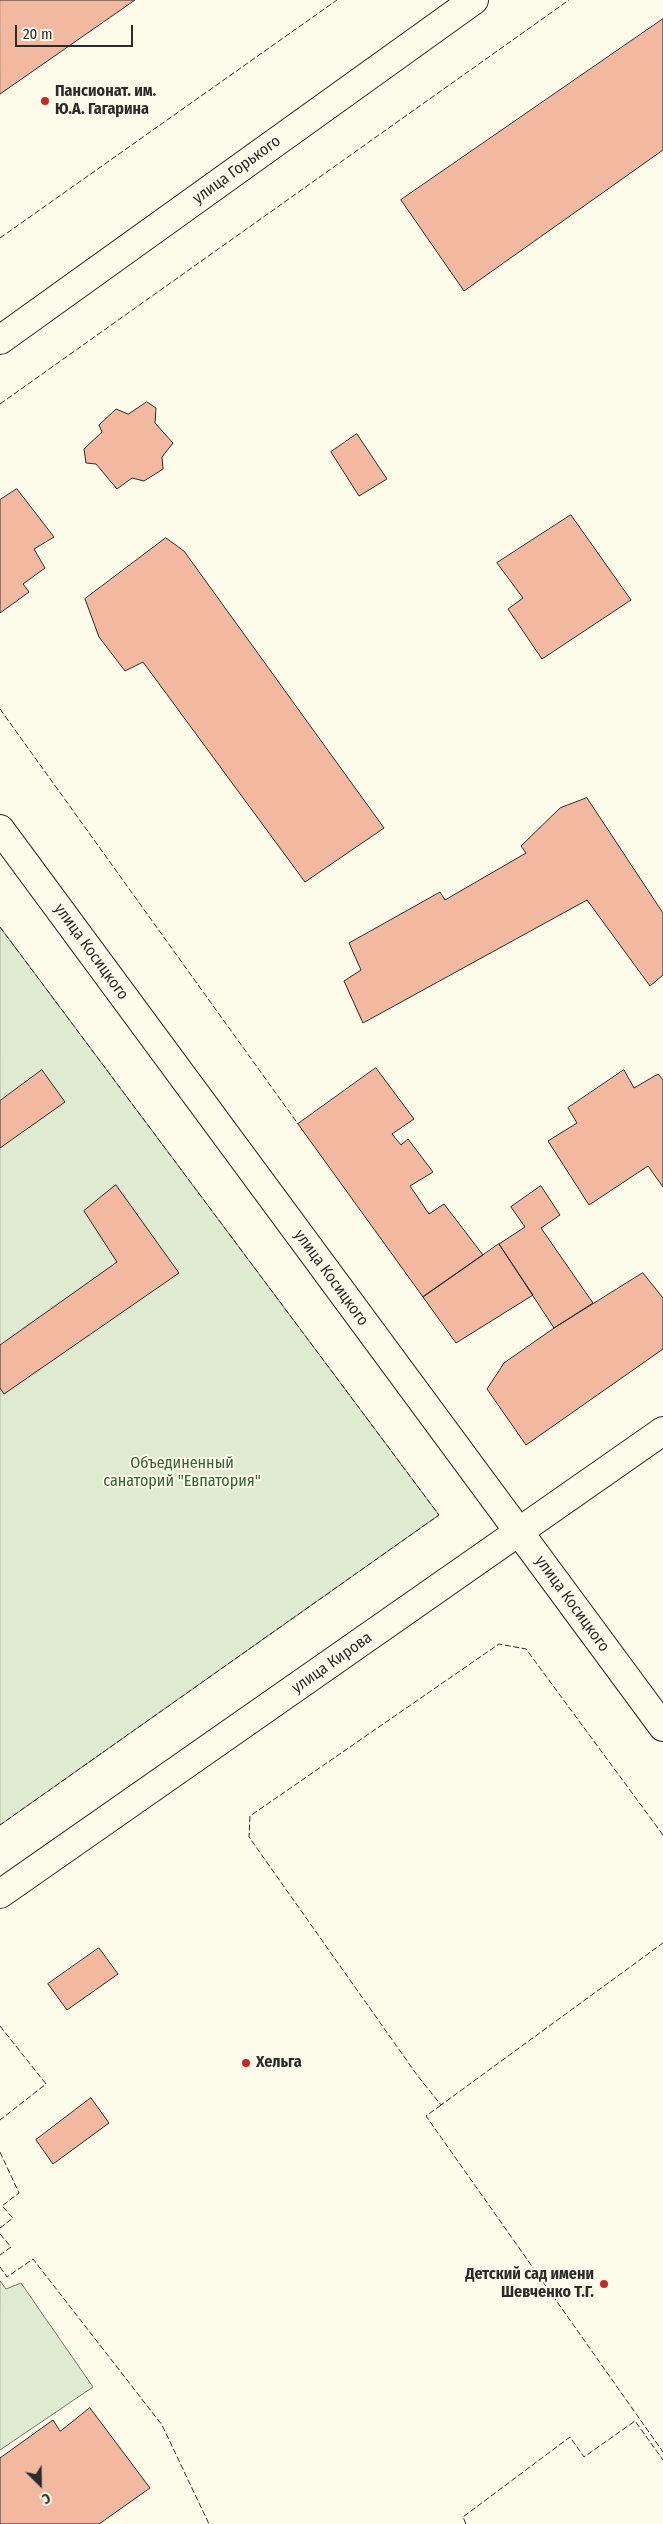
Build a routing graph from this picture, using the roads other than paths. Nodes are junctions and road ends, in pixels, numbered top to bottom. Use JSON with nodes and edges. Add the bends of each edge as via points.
{"nodes":[{"id":1,"x":474,"y":0,"type":"edge"},
{"id":2,"x":0,"y":340,"type":"edge"},
{"id":3,"x":0,"y":829,"type":"edge"},
{"id":4,"x":663,"y":1430,"type":"edge"},
{"id":5,"x":519,"y":1532,"type":"junction"},
{"id":6,"x":663,"y":1727,"type":"edge"},
{"id":7,"x":0,"y":1894,"type":"edge"}],
"edges":[{"from":1,"to":2,"type":"street","name":"улица Горького"},
{"from":3,"to":5,"type":"street","name":"улица Косицкого"},
{"from":4,"to":5,"type":"street","name":"улица Кирова"},
{"from":5,"to":6,"type":"street","name":"улица Косицкого"},
{"from":5,"to":7,"type":"street","name":"улица Кирова"}]}
